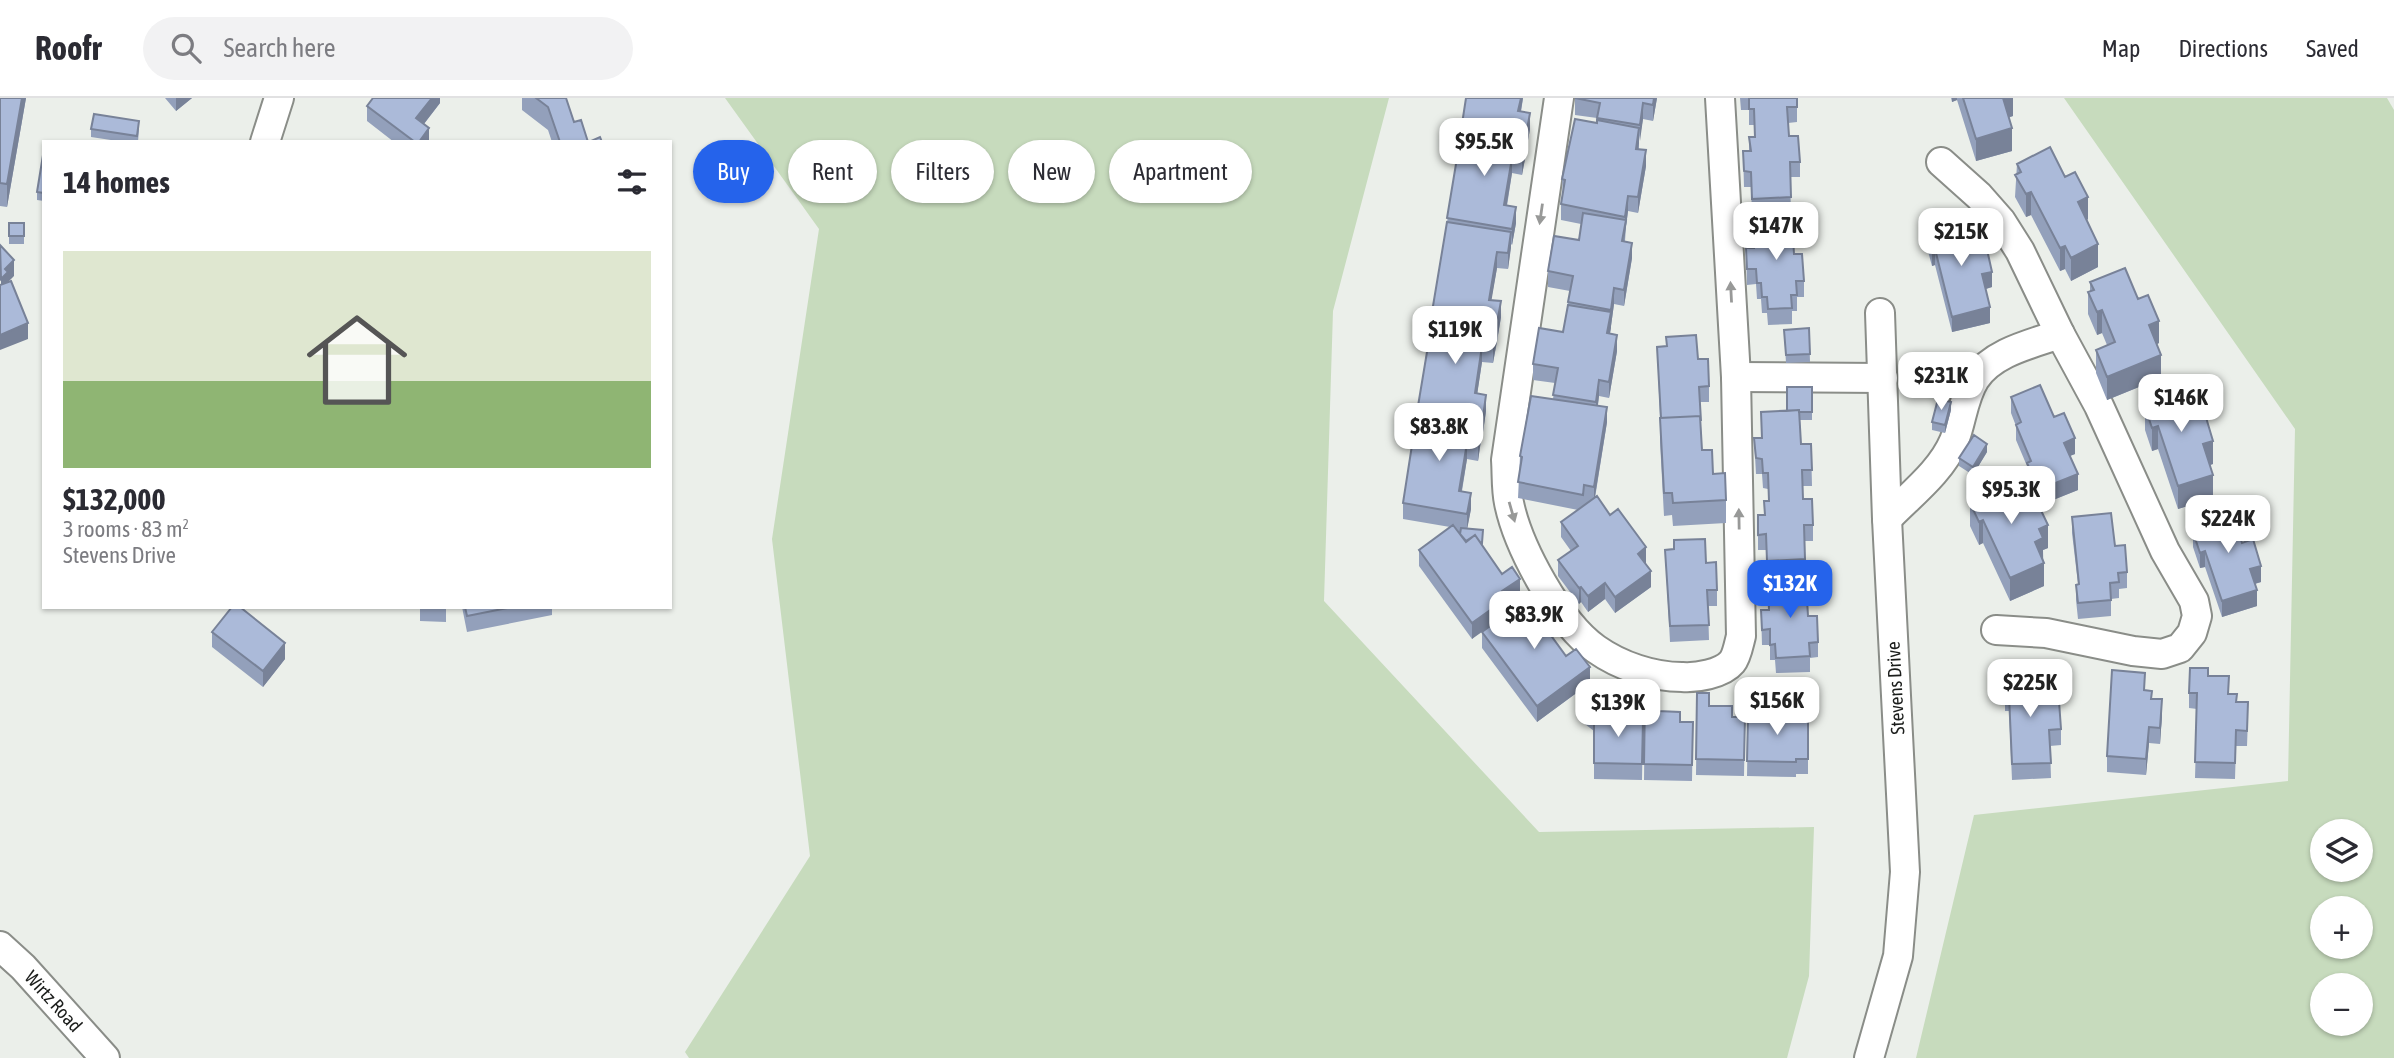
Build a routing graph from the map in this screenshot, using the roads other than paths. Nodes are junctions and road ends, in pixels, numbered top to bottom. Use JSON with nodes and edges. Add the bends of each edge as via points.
{"nodes":[{"id":1,"x":279,"y":98,"type":"edge"},
{"id":2,"x":1559,"y":98,"type":"edge"},
{"id":3,"x":1720,"y":98,"type":"edge"},
{"id":4,"x":266,"y":140,"type":"edge"},
{"id":5,"x":1941,"y":162,"type":"dead end"},
{"id":6,"x":1880,"y":313,"type":"dead end"},
{"id":7,"x":2060,"y":334,"type":"junction"},
{"id":8,"x":1736,"y":377,"type":"junction"},
{"id":9,"x":1883,"y":378,"type":"junction"},
{"id":10,"x":1887,"y":519,"type":"junction"},
{"id":11,"x":1996,"y":630,"type":"dead end"},
{"id":12,"x":0,"y":946,"type":"edge"},
{"id":13,"x":105,"y":1058,"type":"edge"},
{"id":14,"x":1870,"y":1058,"type":"edge"}],
"edges":[{"from":1,"to":4,"type":"street"},
{"from":2,"to":8,"type":"street","one_way":true,"via":[[1506,460],[1508,502],[1522,544],[1567,621],[1595,649],[1664,677],[1714,673],[1732,662],[1741,636]]},
{"from":8,"to":3,"type":"street","one_way":true},
{"from":5,"to":7,"type":"street","via":[[2001,221]]},
{"from":6,"to":9,"type":"street","name":"Stevens Drive"},
{"from":7,"to":10,"type":"street","via":[[1991,362],[1975,380],[1954,441],[1938,467]]},
{"from":7,"to":11,"type":"street","via":[[2194,601],[2197,616],[2192,633],[2180,648],[2162,654],[2046,633]]},
{"from":8,"to":9,"type":"street"},
{"from":9,"to":10,"type":"street","name":"Stevens Drive"},
{"from":10,"to":14,"type":"street","name":"Stevens Drive","via":[[1905,872],[1898,956]]},
{"from":12,"to":13,"type":"street","name":"Wirtz Road"}]}
